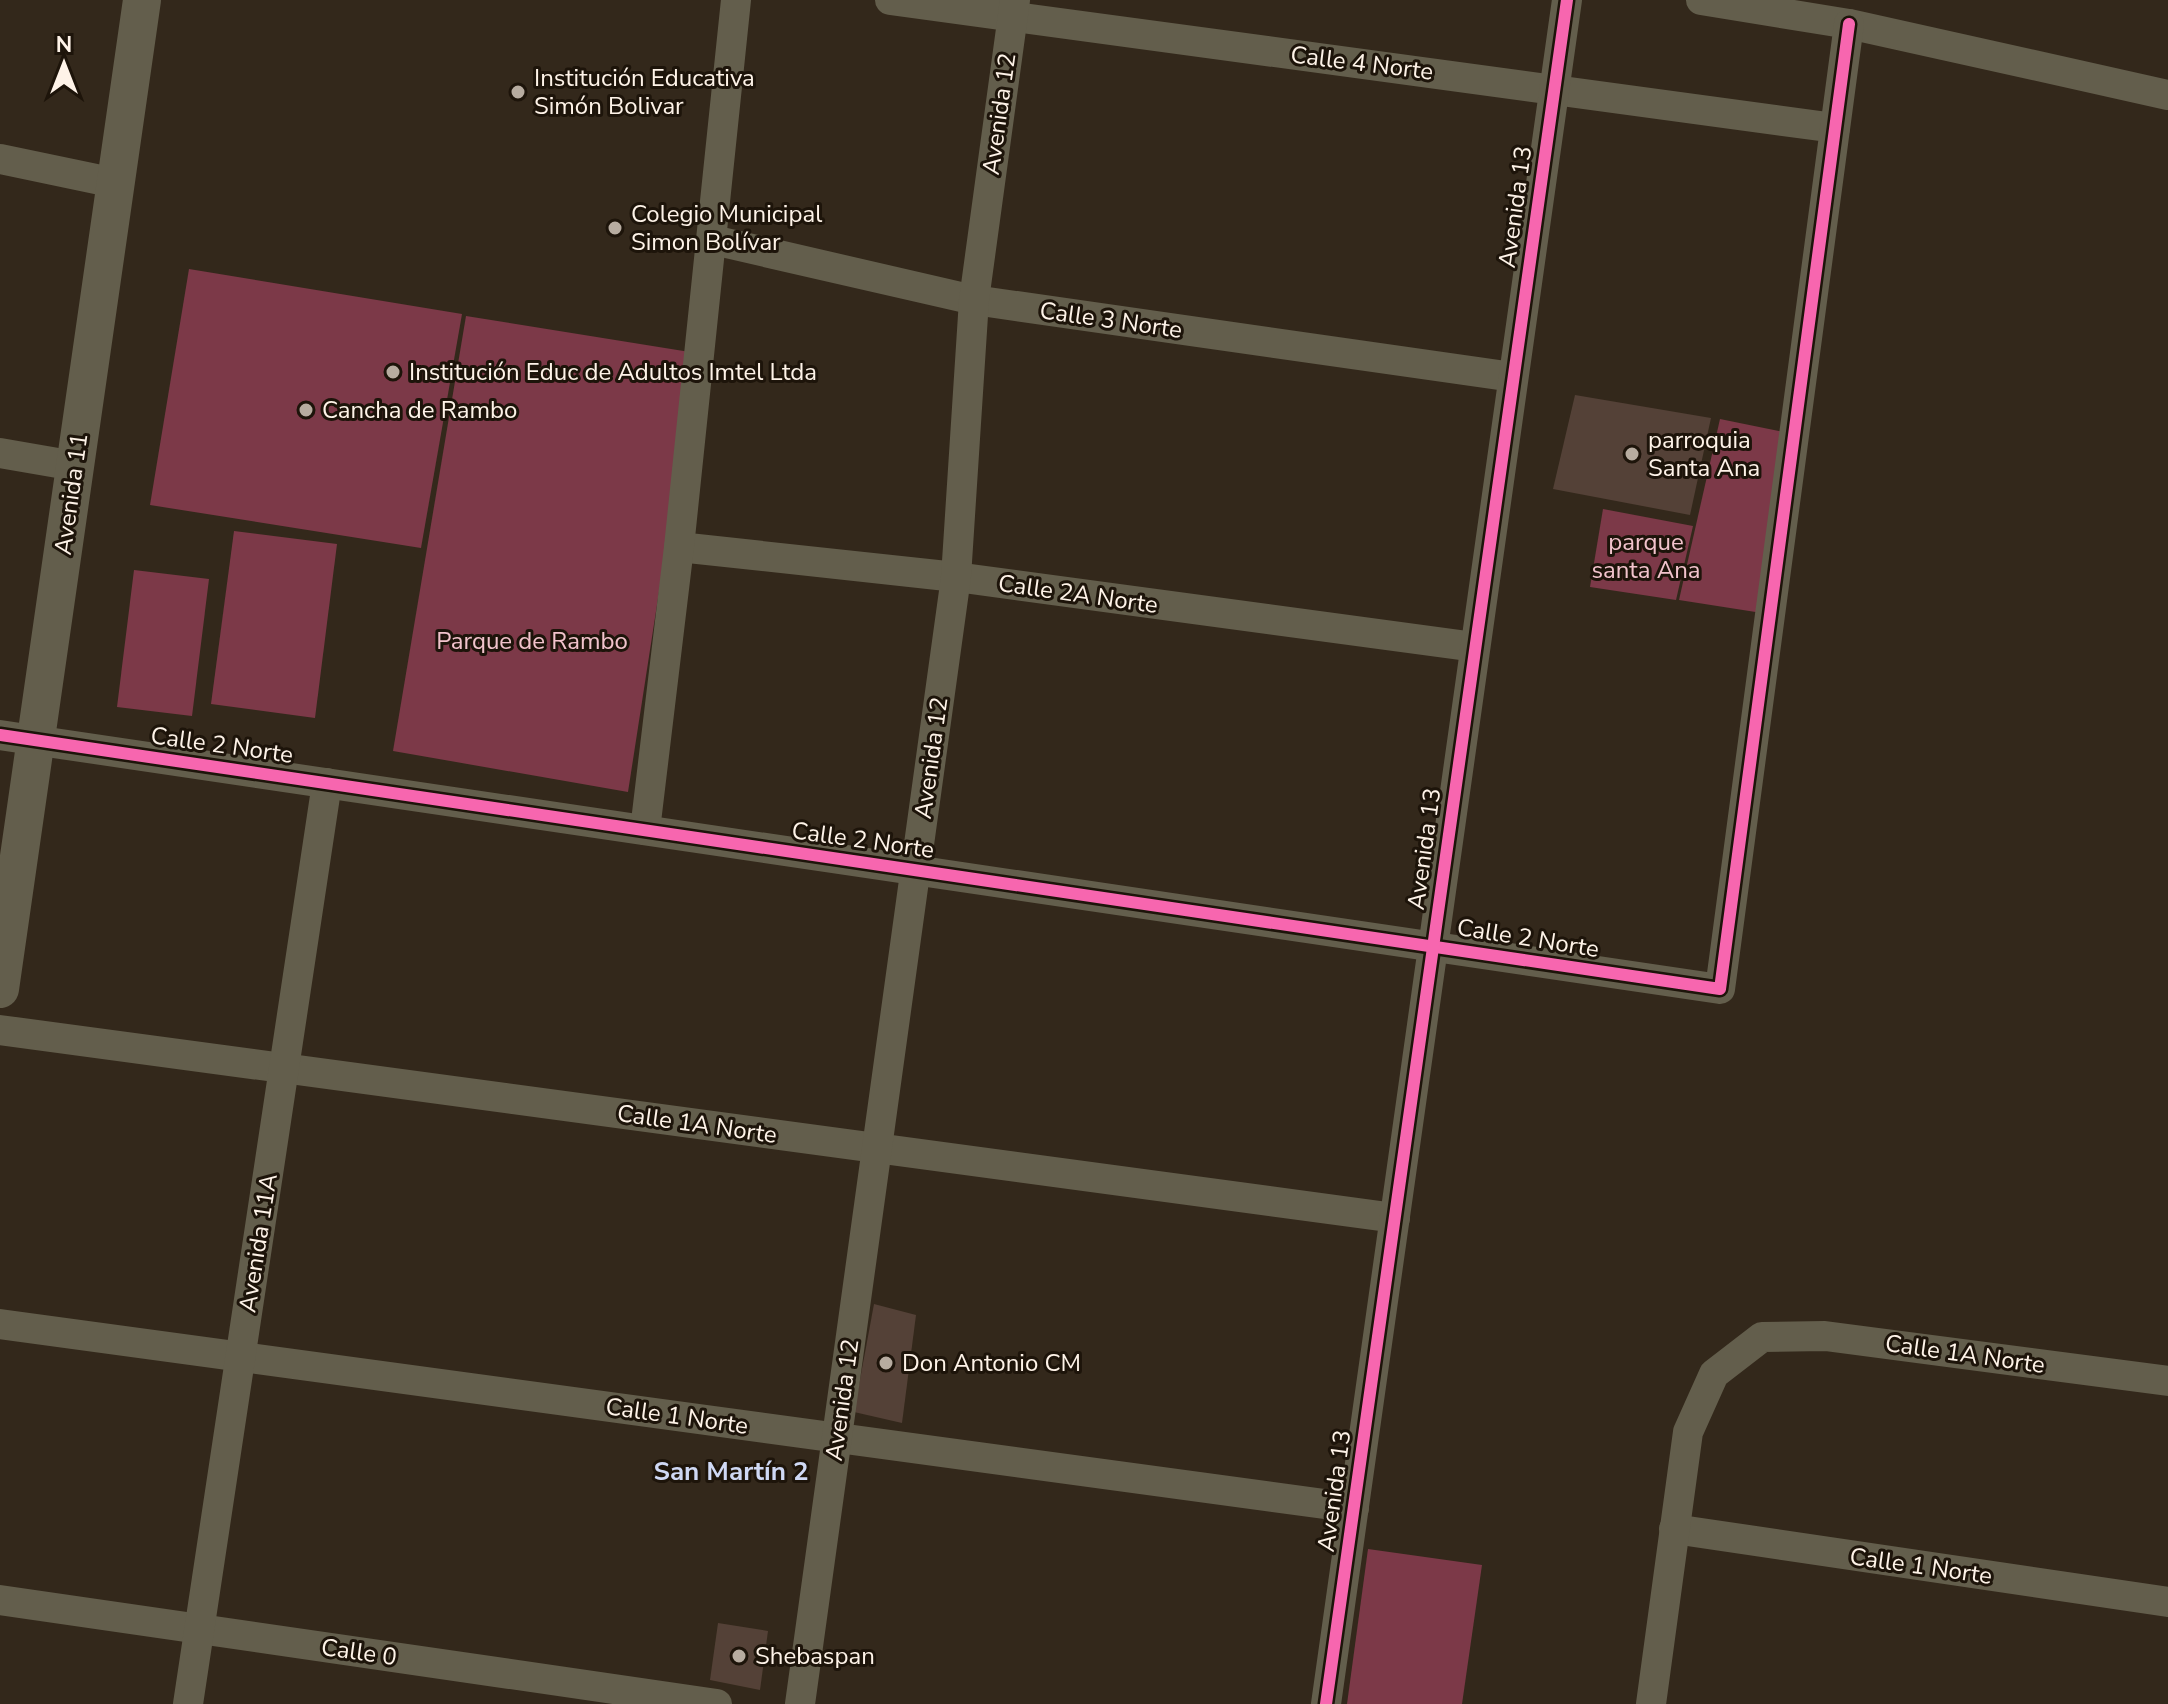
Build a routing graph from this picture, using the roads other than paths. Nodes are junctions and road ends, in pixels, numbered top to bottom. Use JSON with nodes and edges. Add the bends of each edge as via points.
{"nodes":[{"id":1,"x":142,"y":0,"type":"edge"},
{"id":2,"x":736,"y":0,"type":"edge"},
{"id":3,"x":890,"y":0,"type":"edge"},
{"id":4,"x":1567,"y":0,"type":"edge"},
{"id":5,"x":1701,"y":0,"type":"edge"},
{"id":6,"x":1013,"y":9,"type":"edge"},
{"id":7,"x":1849,"y":24,"type":"junction"},
{"id":8,"x":1554,"y":89,"type":"junction"},
{"id":9,"x":2168,"y":95,"type":"edge"},
{"id":10,"x":1835,"y":128,"type":"junction"},
{"id":11,"x":0,"y":159,"type":"edge"},
{"id":12,"x":115,"y":183,"type":"junction"},
{"id":13,"x":713,"y":240,"type":"junction"},
{"id":14,"x":974,"y":300,"type":"junction"},
{"id":15,"x":1513,"y":377,"type":"junction"},
{"id":16,"x":0,"y":453,"type":"edge"},
{"id":17,"x":75,"y":466,"type":"junction"},
{"id":18,"x":679,"y":547,"type":"junction"},
{"id":19,"x":956,"y":577,"type":"junction"},
{"id":20,"x":1475,"y":647,"type":"junction"},
{"id":21,"x":18,"y":737,"type":"edge"},
{"id":22,"x":327,"y":783,"type":"junction"},
{"id":23,"x":645,"y":830,"type":"junction"},
{"id":24,"x":916,"y":870,"type":"junction"},
{"id":25,"x":1433,"y":946,"type":"junction"},
{"id":26,"x":0,"y":989,"type":"edge"},
{"id":27,"x":0,"y":1030,"type":"edge"},
{"id":28,"x":284,"y":1068,"type":"junction"},
{"id":29,"x":877,"y":1148,"type":"junction"},
{"id":30,"x":1395,"y":1218,"type":"junction"},
{"id":31,"x":0,"y":1324,"type":"edge"},
{"id":32,"x":241,"y":1357,"type":"junction"},
{"id":33,"x":2168,"y":1381,"type":"edge"},
{"id":34,"x":837,"y":1438,"type":"junction"},
{"id":35,"x":1354,"y":1508,"type":"junction"},
{"id":36,"x":1674,"y":1529,"type":"junction"},
{"id":37,"x":0,"y":1600,"type":"edge"},
{"id":38,"x":2168,"y":1602,"type":"edge"},
{"id":39,"x":200,"y":1629,"type":"junction"},
{"id":40,"x":188,"y":1704,"type":"edge"},
{"id":41,"x":717,"y":1704,"type":"edge"},
{"id":42,"x":800,"y":1704,"type":"edge"},
{"id":43,"x":1326,"y":1704,"type":"edge"},
{"id":44,"x":1651,"y":1704,"type":"edge"}],
"edges":[{"from":1,"to":12,"type":"street","name":"Avenida 11"},
{"from":2,"to":13,"type":"street"},
{"from":3,"to":6,"type":"street","name":"Calle 4 Norte"},
{"from":4,"to":8,"type":"street","name":"Avenida 13"},
{"from":5,"to":7,"type":"street"},
{"from":6,"to":8,"type":"street","name":"Calle 4 Norte"},
{"from":6,"to":14,"type":"street","name":"Avenida 12"},
{"from":7,"to":9,"type":"street"},
{"from":7,"to":10,"type":"street"},
{"from":8,"to":10,"type":"street","name":"Calle 4 Norte"},
{"from":8,"to":15,"type":"street","name":"Avenida 13"},
{"from":10,"to":25,"type":"street","name":"Calle 2 Norte","via":[[1720,989]]},
{"from":11,"to":12,"type":"street"},
{"from":12,"to":17,"type":"street","name":"Avenida 11"},
{"from":13,"to":14,"type":"street","name":"Calle 3 Norte"},
{"from":13,"to":18,"type":"street"},
{"from":14,"to":15,"type":"street","name":"Calle 3 Norte"},
{"from":14,"to":19,"type":"street","name":"Avenida 12"},
{"from":15,"to":20,"type":"street","name":"Avenida 13"},
{"from":16,"to":17,"type":"street"},
{"from":17,"to":21,"type":"street","name":"Avenida 11"},
{"from":18,"to":19,"type":"street","name":"Calle 2A Norte"},
{"from":18,"to":23,"type":"street"},
{"from":19,"to":20,"type":"street","name":"Calle 2A Norte"},
{"from":19,"to":24,"type":"street","name":"Avenida 12"},
{"from":20,"to":25,"type":"street","name":"Avenida 13"},
{"from":21,"to":22,"type":"street","name":"Calle 2 Norte"},
{"from":21,"to":26,"type":"street","name":"Avenida 11"},
{"from":22,"to":23,"type":"street","name":"Calle 2 Norte"},
{"from":22,"to":28,"type":"street","name":"Avenida 11A"},
{"from":23,"to":24,"type":"street","name":"Calle 2 Norte"},
{"from":24,"to":25,"type":"street","name":"Calle 2 Norte"},
{"from":24,"to":29,"type":"street","name":"Avenida 12"},
{"from":25,"to":30,"type":"street","name":"Avenida 13"},
{"from":27,"to":28,"type":"street","name":"Calle 1A Norte"},
{"from":28,"to":29,"type":"street","name":"Calle 1A Norte"},
{"from":28,"to":32,"type":"street","name":"Avenida 11A"},
{"from":29,"to":30,"type":"street","name":"Calle 1A Norte"},
{"from":29,"to":34,"type":"street","name":"Avenida 12"},
{"from":30,"to":35,"type":"street","name":"Avenida 13"},
{"from":31,"to":32,"type":"street","name":"Calle 1 Norte"},
{"from":32,"to":34,"type":"street","name":"Calle 1 Norte"},
{"from":32,"to":39,"type":"street","name":"Avenida 11A"},
{"from":33,"to":36,"type":"street","name":"Calle 1A Norte","via":[[1825,1336],[1762,1337],[1714,1374],[1688,1432]]},
{"from":34,"to":35,"type":"street","name":"Calle 1 Norte"},
{"from":34,"to":42,"type":"street","name":"Avenida 12"},
{"from":35,"to":43,"type":"street","name":"Avenida 13"},
{"from":36,"to":38,"type":"street","name":"Calle 1 Norte"},
{"from":36,"to":44,"type":"street"},
{"from":37,"to":39,"type":"street","name":"Calle 0"},
{"from":39,"to":40,"type":"street","name":"Avenida 11A"},
{"from":39,"to":41,"type":"street","name":"Calle 0"}]}
